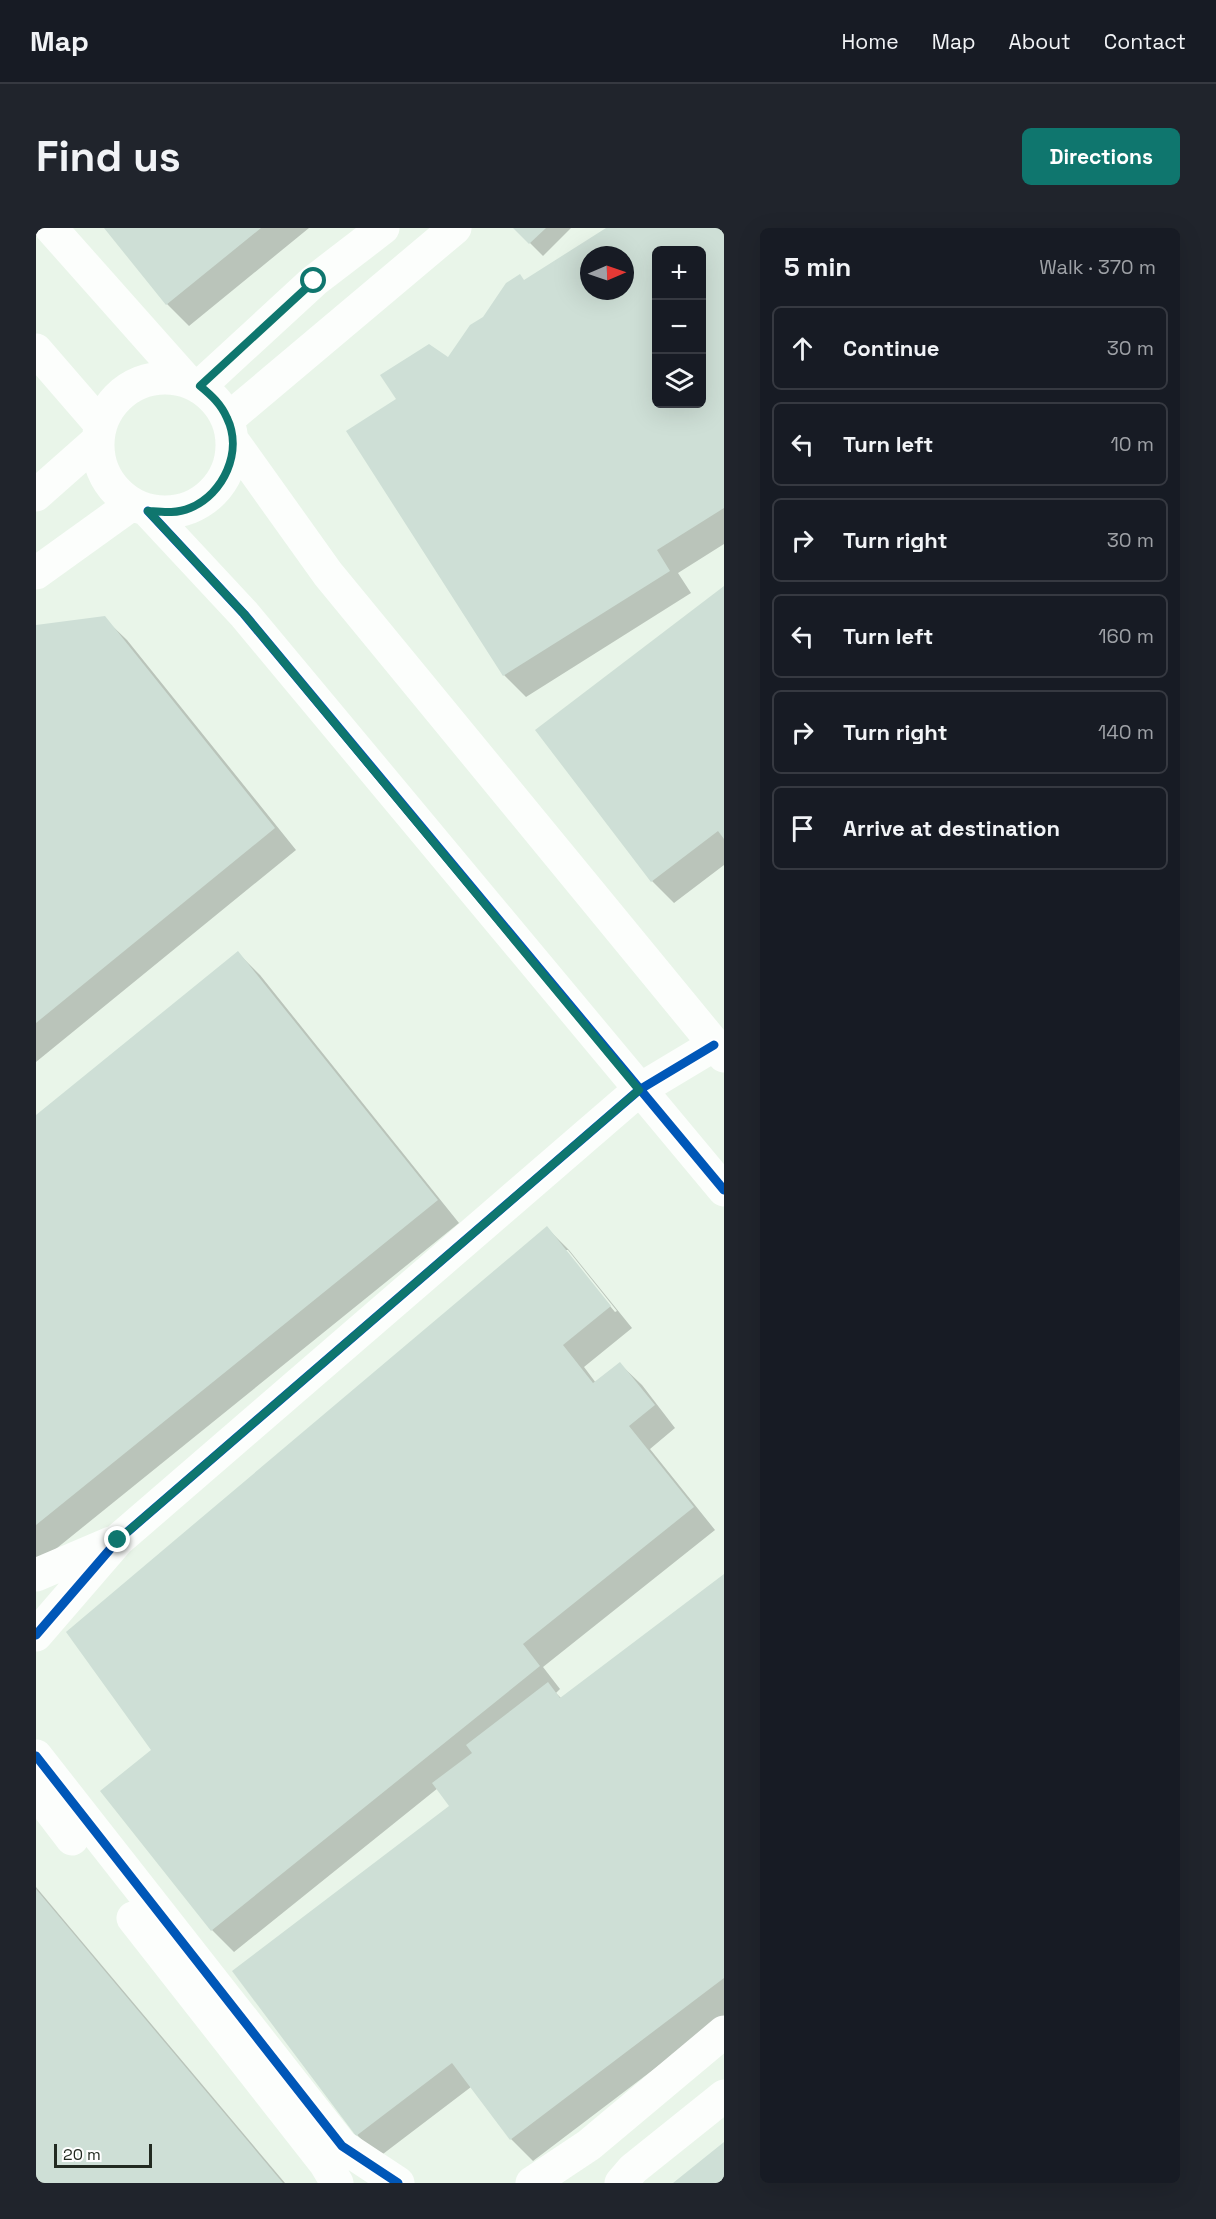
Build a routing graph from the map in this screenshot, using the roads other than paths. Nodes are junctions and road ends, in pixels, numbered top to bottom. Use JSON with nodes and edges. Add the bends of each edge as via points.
{"nodes":[{"id":1,"x":51,"y":228,"type":"edge"},
{"id":2,"x":383,"y":228,"type":"edge"},
{"id":3,"x":455,"y":228,"type":"edge"},
{"id":4,"x":36,"y":350,"type":"edge"},
{"id":5,"x":193,"y":383,"type":"junction"},
{"id":6,"x":230,"y":430,"type":"junction"},
{"id":7,"x":99,"y":433,"type":"junction"},
{"id":8,"x":36,"y":495,"type":"edge"},
{"id":9,"x":140,"y":508,"type":"junction"},
{"id":10,"x":36,"y":573,"type":"edge"},
{"id":11,"x":719,"y":1050,"type":"edge"},
{"id":12,"x":639,"y":1090,"type":"junction"},
{"id":13,"x":724,"y":1190,"type":"edge"},
{"id":14,"x":118,"y":1540,"type":"junction"},
{"id":15,"x":36,"y":1575,"type":"edge"},
{"id":16,"x":36,"y":1635,"type":"edge"},
{"id":17,"x":36,"y":1756,"type":"edge"},
{"id":18,"x":36,"y":1798,"type":"edge"},
{"id":19,"x":724,"y":2032,"type":"edge"},
{"id":20,"x":724,"y":2096,"type":"edge"},
{"id":21,"x":337,"y":2183,"type":"edge"},
{"id":22,"x":398,"y":2183,"type":"edge"},
{"id":23,"x":532,"y":2183,"type":"edge"},
{"id":24,"x":621,"y":2183,"type":"edge"}],
"edges":[{"from":1,"to":5,"type":"street"},
{"from":2,"to":5,"type":"street"},
{"from":3,"to":6,"type":"street"},
{"from":4,"to":7,"type":"street"},
{"from":5,"to":6,"type":"street","via":[[216,400]]},
{"from":5,"to":7,"type":"street","via":[[165,377],[144,380],[126,389],[110,405]]},
{"from":6,"to":9,"type":"street","via":[[230,463],[222,482],[208,498],[169,513]]},
{"from":6,"to":11,"type":"street","via":[[328,574]]},
{"from":7,"to":8,"type":"street"},
{"from":7,"to":9,"type":"street","via":[[99,460],[106,478],[117,493]]},
{"from":9,"to":10,"type":"street"},
{"from":9,"to":12,"type":"street","via":[[251,623]]},
{"from":11,"to":12,"type":"street"},
{"from":12,"to":13,"type":"street"},
{"from":12,"to":14,"type":"street"},
{"from":14,"to":15,"type":"street"},
{"from":14,"to":16,"type":"street"},
{"from":17,"to":22,"type":"street","via":[[342,2146]]},
{"from":18,"to":21,"type":"street","via":[[46,1805]]},
{"from":19,"to":23,"type":"street","via":[[589,2145]]},
{"from":20,"to":24,"type":"street"}]}
